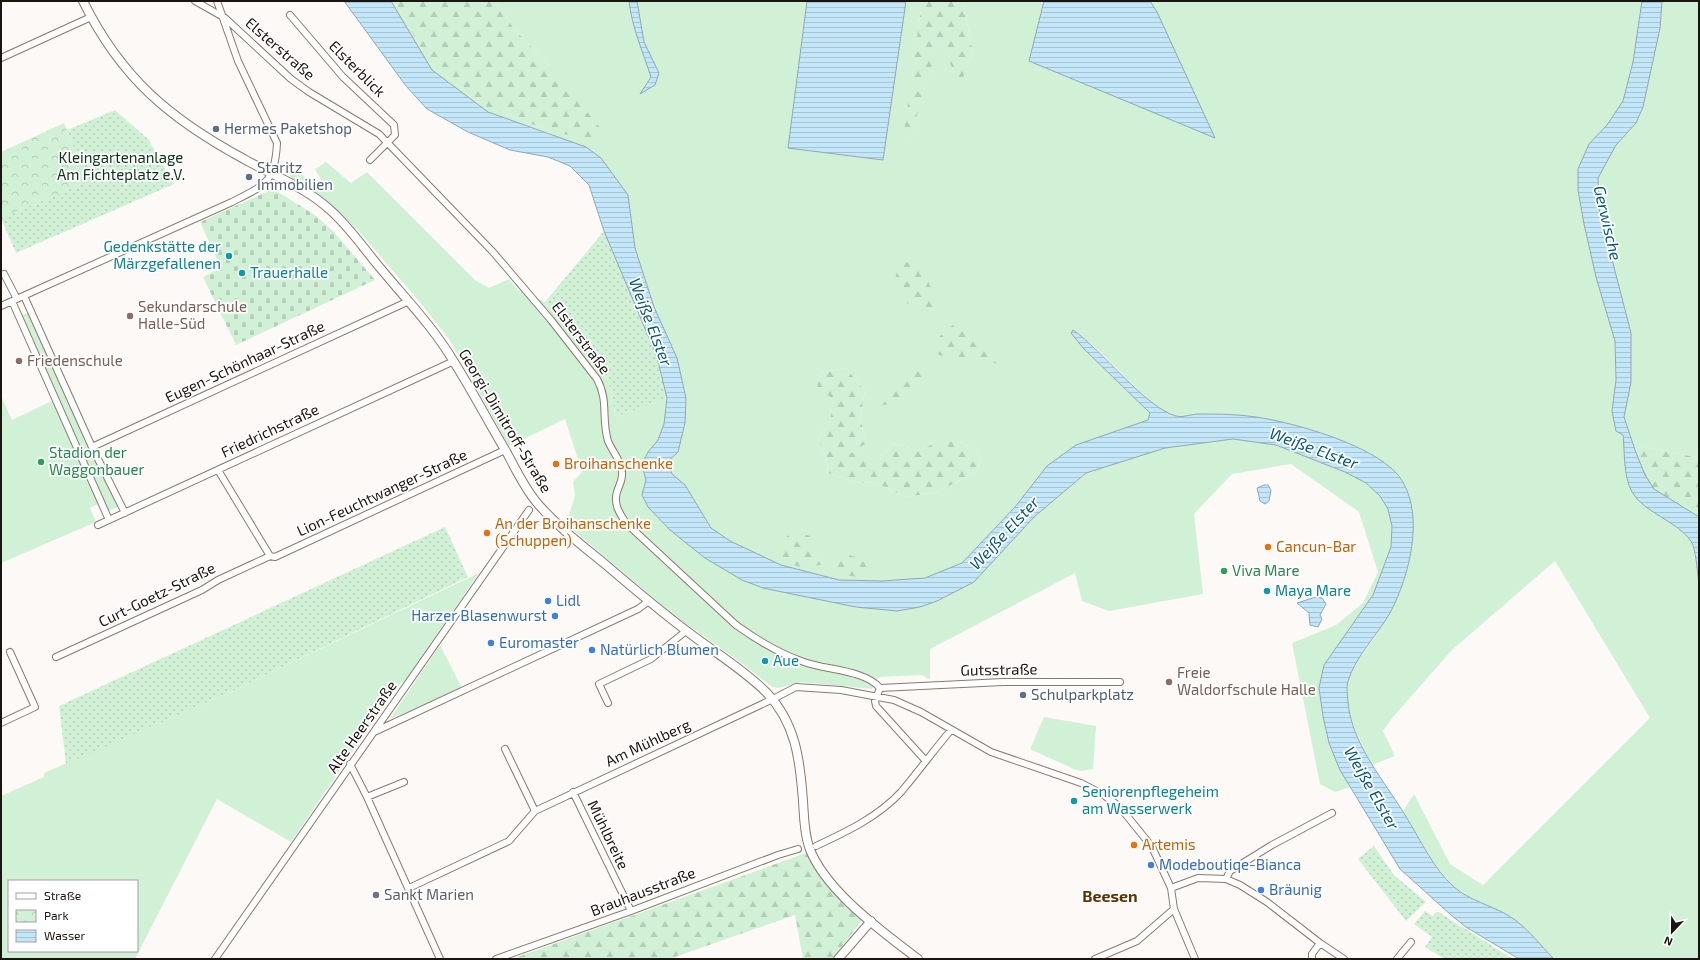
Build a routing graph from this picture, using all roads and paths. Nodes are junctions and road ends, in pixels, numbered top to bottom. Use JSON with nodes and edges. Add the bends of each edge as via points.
{"nodes":[{"id":1,"x":83,"y":1,"type":"edge"},
{"id":2,"x":195,"y":1,"type":"edge"},
{"id":3,"x":217,"y":1,"type":"edge"},
{"id":4,"x":290,"y":15,"type":"dead end"},
{"id":5,"x":91,"y":17,"type":"junction"},
{"id":6,"x":225,"y":18,"type":"junction"},
{"id":7,"x":1,"y":58,"type":"edge"},
{"id":8,"x":388,"y":142,"type":"junction"},
{"id":9,"x":370,"y":160,"type":"dead end"},
{"id":10,"x":271,"y":174,"type":"junction"},
{"id":11,"x":4,"y":274,"type":"dead end"},
{"id":12,"x":24,"y":296,"type":"junction"},
{"id":13,"x":15,"y":300,"type":"junction"},
{"id":14,"x":409,"y":301,"type":"junction"},
{"id":15,"x":1,"y":306,"type":"edge"},
{"id":16,"x":454,"y":361,"type":"junction"},
{"id":17,"x":92,"y":447,"type":"junction"},
{"id":18,"x":505,"y":450,"type":"junction"},
{"id":19,"x":218,"y":470,"type":"junction"},
{"id":20,"x":529,"y":510,"type":"dead end"},
{"id":21,"x":125,"y":513,"type":"junction"},
{"id":22,"x":109,"y":520,"type":"junction"},
{"id":23,"x":98,"y":525,"type":"dead end"},
{"id":24,"x":270,"y":556,"type":"junction"},
{"id":25,"x":648,"y":601,"type":"junction"},
{"id":26,"x":686,"y":631,"type":"junction"},
{"id":27,"x":10,"y":652,"type":"dead end"},
{"id":28,"x":56,"y":657,"type":"dead end"},
{"id":29,"x":1120,"y":682,"type":"dead end"},
{"id":30,"x":880,"y":688,"type":"junction"},
{"id":31,"x":877,"y":696,"type":"junction"},
{"id":32,"x":773,"y":699,"type":"junction"},
{"id":33,"x":608,"y":703,"type":"dead end"},
{"id":34,"x":1,"y":723,"type":"edge"},
{"id":35,"x":951,"y":730,"type":"junction"},
{"id":36,"x":373,"y":732,"type":"junction"},
{"id":37,"x":505,"y":749,"type":"dead end"},
{"id":38,"x":925,"y":760,"type":"junction"},
{"id":39,"x":350,"y":764,"type":"junction"},
{"id":40,"x":404,"y":782,"type":"dead end"},
{"id":41,"x":572,"y":792,"type":"junction"},
{"id":42,"x":367,"y":797,"type":"junction"},
{"id":43,"x":535,"y":811,"type":"junction"},
{"id":44,"x":1332,"y":813,"type":"dead end"},
{"id":45,"x":816,"y":846,"type":"dead end"},
{"id":46,"x":798,"y":849,"type":"dead end"},
{"id":47,"x":1226,"y":879,"type":"junction"},
{"id":48,"x":409,"y":888,"type":"junction"},
{"id":49,"x":1171,"y":888,"type":"junction"},
{"id":50,"x":1174,"y":909,"type":"junction"},
{"id":51,"x":631,"y":911,"type":"junction"},
{"id":52,"x":871,"y":921,"type":"junction"},
{"id":53,"x":1411,"y":942,"type":"dead end"},
{"id":54,"x":1320,"y":943,"type":"junction"},
{"id":55,"x":215,"y":959,"type":"edge"},
{"id":56,"x":440,"y":959,"type":"edge"},
{"id":57,"x":496,"y":959,"type":"edge"},
{"id":58,"x":838,"y":959,"type":"edge"},
{"id":59,"x":918,"y":959,"type":"edge"},
{"id":60,"x":1095,"y":959,"type":"edge"},
{"id":61,"x":1195,"y":959,"type":"edge"},
{"id":62,"x":1312,"y":959,"type":"edge"},
{"id":63,"x":1344,"y":959,"type":"edge"},
{"id":64,"x":1397,"y":959,"type":"edge"}],
"edges":[{"from":1,"to":5,"type":"street","name":"Georgi-Dimitroff-Straße"},
{"from":2,"to":6,"type":"street","name":"Elsterstraße"},
{"from":3,"to":6,"type":"street"},
{"from":4,"to":8,"type":"street","name":"Elsterblick","via":[[343,77],[394,125],[395,135]]},
{"from":5,"to":7,"type":"street"},
{"from":5,"to":10,"type":"street","name":"Georgi-Dimitroff-Straße","via":[[128,70],[144,90],[160,104],[212,141]]},
{"from":6,"to":8,"type":"street","name":"Elsterstraße","via":[[291,79]]},
{"from":6,"to":10,"type":"street","via":[[238,61],[278,143]]},
{"from":8,"to":9,"type":"street"},
{"from":8,"to":30,"type":"street","name":"Elsterstraße","via":[[493,252],[597,378],[605,400],[604,424],[622,472],[616,502],[618,512],[626,523],[736,625],[755,638],[804,662],[855,674],[876,683]]},
{"from":10,"to":12,"type":"street","via":[[266,184],[237,199]]},
{"from":10,"to":14,"type":"street","name":"Georgi-Dimitroff-Straße","via":[[311,195],[331,210]]},
{"from":11,"to":13,"type":"street"},
{"from":12,"to":13,"type":"street"},
{"from":12,"to":17,"type":"street"},
{"from":13,"to":15,"type":"street"},
{"from":13,"to":22,"type":"street"},
{"from":14,"to":16,"type":"street","name":"Georgi-Dimitroff-Straße"},
{"from":14,"to":17,"type":"street","name":"Eugen-Schönhaar-Straße"},
{"from":16,"to":18,"type":"street","name":"Georgi-Dimitroff-Straße"},
{"from":16,"to":19,"type":"street","name":"Friedrichstraße"},
{"from":17,"to":21,"type":"street"},
{"from":18,"to":24,"type":"street","name":"Lion-Feuchtwanger-Straße","via":[[274,557]]},
{"from":18,"to":25,"type":"street","name":"Georgi-Dimitroff-Straße","via":[[529,492],[552,519]]},
{"from":19,"to":21,"type":"street","name":"Friedrichstraße"},
{"from":19,"to":24,"type":"street"},
{"from":20,"to":36,"type":"street","name":"Alte Heerstraße"},
{"from":21,"to":22,"type":"street","name":"Friedrichstraße"},
{"from":22,"to":23,"type":"street","name":"Friedrichstraße"},
{"from":24,"to":28,"type":"street","name":"Curt-Goetz-Straße"},
{"from":25,"to":26,"type":"street","name":"Georgi-Dimitroff-Straße"},
{"from":25,"to":36,"type":"street","via":[[638,609]]},
{"from":26,"to":32,"type":"street","name":"Georgi-Dimitroff-Straße","via":[[744,672]]},
{"from":26,"to":33,"type":"street","via":[[651,659],[599,684]]},
{"from":27,"to":34,"type":"street","via":[[35,707]]},
{"from":29,"to":30,"type":"street","name":"Gutsstraße","via":[[1003,682]]},
{"from":30,"to":31,"type":"street"},
{"from":31,"to":32,"type":"street","via":[[796,687]]},
{"from":31,"to":35,"type":"street","via":[[915,709]]},
{"from":31,"to":38,"type":"street","via":[[875,701],[878,709]]},
{"from":32,"to":41,"type":"street","name":"Am Mühlberg"},
{"from":32,"to":52,"type":"street","name":"Georgi-Dimitroff-Straße","via":[[784,714],[797,746],[804,821],[812,852],[828,879]]},
{"from":35,"to":38,"type":"street"},
{"from":35,"to":49,"type":"street","via":[[992,752],[1080,783],[1119,806],[1152,847]]},
{"from":36,"to":39,"type":"street","name":"Alte Heerstraße"},
{"from":37,"to":43,"type":"street"},
{"from":38,"to":45,"type":"street","via":[[886,806],[850,830]]},
{"from":39,"to":42,"type":"street"},
{"from":39,"to":55,"type":"street","name":"Alte Heerstraße"},
{"from":40,"to":42,"type":"street"},
{"from":41,"to":43,"type":"street","name":"Am Mühlberg"},
{"from":41,"to":51,"type":"street","name":"Mühlbreite"},
{"from":42,"to":48,"type":"street"},
{"from":43,"to":48,"type":"street","name":"Am Mühlberg","via":[[509,842]]},
{"from":44,"to":47,"type":"street","via":[[1230,871]]},
{"from":46,"to":51,"type":"street","name":"Brauhausstraße"},
{"from":47,"to":49,"type":"street","via":[[1198,878]]},
{"from":47,"to":54,"type":"street","via":[[1257,895]]},
{"from":48,"to":56,"type":"street"},
{"from":49,"to":50,"type":"street"},
{"from":50,"to":60,"type":"street","via":[[1137,941]]},
{"from":50,"to":61,"type":"street"},
{"from":51,"to":57,"type":"street","name":"Brauhausstraße"},
{"from":52,"to":58,"type":"street"},
{"from":52,"to":59,"type":"street","name":"Georgi-Dimitroff-Straße"},
{"from":53,"to":64,"type":"street"},
{"from":54,"to":62,"type":"street","via":[[1312,954]]},
{"from":54,"to":63,"type":"street"}]}
